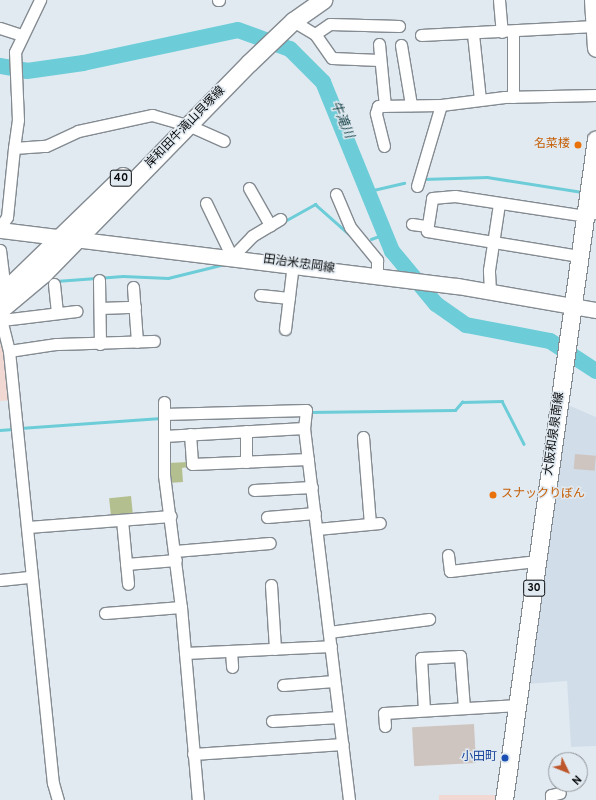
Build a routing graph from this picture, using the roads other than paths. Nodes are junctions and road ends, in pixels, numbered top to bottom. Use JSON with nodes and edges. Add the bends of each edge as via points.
{"nodes":[{"id":1,"x":40,"y":0,"type":"edge"},
{"id":2,"x":304,"y":0,"type":"edge"},
{"id":3,"x":323,"y":0,"type":"edge"},
{"id":4,"x":499,"y":0,"type":"edge"},
{"id":5,"x":593,"y":0,"type":"edge"},
{"id":6,"x":283,"y":24,"type":"junction"},
{"id":7,"x":399,"y":26,"type":"dead end"},
{"id":8,"x":595,"y":26,"type":"junction"},
{"id":9,"x":0,"y":28,"type":"edge"},
{"id":10,"x":502,"y":32,"type":"junction"},
{"id":11,"x":513,"y":32,"type":"junction"},
{"id":12,"x":22,"y":34,"type":"junction"},
{"id":13,"x":315,"y":34,"type":"junction"},
{"id":14,"x":472,"y":34,"type":"junction"},
{"id":15,"x":421,"y":35,"type":"dead end"},
{"id":16,"x":379,"y":44,"type":"dead end"},
{"id":17,"x":401,"y":45,"type":"dead end"},
{"id":18,"x":596,"y":48,"type":"edge"},
{"id":19,"x":379,"y":60,"type":"junction"},
{"id":20,"x":596,"y":95,"type":"edge"},
{"id":21,"x":512,"y":97,"type":"junction"},
{"id":22,"x":480,"y":100,"type":"junction"},
{"id":23,"x":411,"y":105,"type":"junction"},
{"id":24,"x":441,"y":105,"type":"junction"},
{"id":25,"x":385,"y":106,"type":"junction"},
{"id":26,"x":183,"y":123,"type":"junction"},
{"id":27,"x":224,"y":141,"type":"dead end"},
{"id":28,"x":596,"y":142,"type":"edge"},
{"id":29,"x":384,"y":146,"type":"dead end"},
{"id":30,"x":14,"y":148,"type":"junction"},
{"id":31,"x":417,"y":186,"type":"dead end"},
{"id":32,"x":249,"y":188,"type":"dead end"},
{"id":33,"x":336,"y":194,"type":"dead end"},
{"id":34,"x":206,"y":203,"type":"dead end"},
{"id":35,"x":499,"y":204,"type":"junction"},
{"id":36,"x":591,"y":213,"type":"edge"},
{"id":37,"x":412,"y":224,"type":"dead end"},
{"id":38,"x":427,"y":226,"type":"junction"},
{"id":39,"x":0,"y":228,"type":"edge"},
{"id":40,"x":70,"y":238,"type":"junction"},
{"id":41,"x":492,"y":242,"type":"junction"},
{"id":42,"x":0,"y":250,"type":"edge"},
{"id":43,"x":579,"y":256,"type":"junction"},
{"id":44,"x":232,"y":257,"type":"junction"},
{"id":45,"x":293,"y":264,"type":"junction"},
{"id":46,"x":384,"y":277,"type":"junction"},
{"id":47,"x":99,"y":280,"type":"dead end"},
{"id":48,"x":54,"y":284,"type":"dead end"},
{"id":49,"x":133,"y":286,"type":"dead end"},
{"id":50,"x":2,"y":289,"type":"edge"},
{"id":51,"x":490,"y":291,"type":"junction"},
{"id":52,"x":260,"y":295,"type":"dead end"},
{"id":53,"x":289,"y":298,"type":"junction"},
{"id":54,"x":573,"y":304,"type":"junction"},
{"id":55,"x":135,"y":307,"type":"junction"},
{"id":56,"x":100,"y":308,"type":"junction"},
{"id":57,"x":596,"y":310,"type":"edge"},
{"id":58,"x":76,"y":311,"type":"dead end"},
{"id":59,"x":58,"y":313,"type":"junction"},
{"id":60,"x":1,"y":315,"type":"edge"},
{"id":61,"x":285,"y":329,"type":"dead end"},
{"id":62,"x":154,"y":341,"type":"dead end"},
{"id":63,"x":137,"y":342,"type":"junction"},
{"id":64,"x":100,"y":344,"type":"junction"},
{"id":65,"x":9,"y":351,"type":"junction"},
{"id":66,"x":304,"y":428,"type":"junction"},
{"id":67,"x":246,"y":431,"type":"junction"},
{"id":68,"x":190,"y":434,"type":"junction"},
{"id":69,"x":164,"y":436,"type":"junction"},
{"id":70,"x":363,"y":437,"type":"dead end"},
{"id":71,"x":308,"y":459,"type":"junction"},
{"id":72,"x":246,"y":462,"type":"junction"},
{"id":73,"x":312,"y":487,"type":"junction"},
{"id":74,"x":254,"y":490,"type":"dead end"},
{"id":75,"x":315,"y":512,"type":"junction"},
{"id":76,"x":171,"y":516,"type":"junction"},
{"id":77,"x":267,"y":517,"type":"dead end"},
{"id":78,"x":122,"y":520,"type":"junction"},
{"id":79,"x":28,"y":527,"type":"junction"},
{"id":80,"x":317,"y":529,"type":"junction"},
{"id":81,"x":270,"y":543,"type":"dead end"},
{"id":82,"x":448,"y":555,"type":"dead end"},
{"id":83,"x":175,"y":556,"type":"junction"},
{"id":84,"x":537,"y":561,"type":"junction"},
{"id":85,"x":126,"y":564,"type":"junction"},
{"id":86,"x":31,"y":577,"type":"junction"},
{"id":87,"x":0,"y":580,"type":"edge"},
{"id":88,"x":128,"y":584,"type":"dead end"},
{"id":89,"x":271,"y":585,"type":"dead end"},
{"id":90,"x":181,"y":607,"type":"junction"},
{"id":91,"x":105,"y":613,"type":"dead end"},
{"id":92,"x":429,"y":619,"type":"dead end"},
{"id":93,"x":329,"y":632,"type":"junction"},
{"id":94,"x":331,"y":646,"type":"junction"},
{"id":95,"x":275,"y":649,"type":"junction"},
{"id":96,"x":231,"y":651,"type":"junction"},
{"id":97,"x":185,"y":653,"type":"junction"},
{"id":98,"x":232,"y":667,"type":"dead end"},
{"id":99,"x":334,"y":681,"type":"junction"},
{"id":100,"x":283,"y":685,"type":"dead end"},
{"id":101,"x":518,"y":705,"type":"junction"},
{"id":102,"x":464,"y":708,"type":"junction"},
{"id":103,"x":424,"y":710,"type":"junction"},
{"id":104,"x":339,"y":717,"type":"junction"},
{"id":105,"x":272,"y":721,"type":"dead end"},
{"id":106,"x":385,"y":726,"type":"dead end"},
{"id":107,"x":343,"y":744,"type":"junction"},
{"id":108,"x":193,"y":754,"type":"junction"},
{"id":109,"x":58,"y":800,"type":"edge"},
{"id":110,"x":198,"y":800,"type":"edge"},
{"id":111,"x":349,"y":800,"type":"edge"},
{"id":112,"x":504,"y":800,"type":"edge"}],
"edges":[{"from":1,"to":12,"type":"street"},
{"from":2,"to":6,"type":"main road","name":"岸和田牛滝山貝塚線","number":"40"},
{"from":3,"to":6,"type":"main road","name":"岸和田牛滝山貝塚線","number":"40"},
{"from":4,"to":10,"type":"street"},
{"from":5,"to":8,"type":"main road"},
{"from":6,"to":13,"type":"street"},
{"from":6,"to":26,"type":"main road","name":"岸和田牛滝山貝塚線","number":"40"},
{"from":7,"to":13,"type":"street","via":[[330,24]]},
{"from":8,"to":11,"type":"street"},
{"from":8,"to":18,"type":"main road"},
{"from":9,"to":12,"type":"street"},
{"from":10,"to":11,"type":"street"},
{"from":10,"to":14,"type":"street"},
{"from":11,"to":21,"type":"street"},
{"from":12,"to":30,"type":"street","via":[[15,52],[14,83],[18,120]]},
{"from":13,"to":19,"type":"street","via":[[332,58]]},
{"from":14,"to":15,"type":"street"},
{"from":14,"to":22,"type":"street"},
{"from":16,"to":19,"type":"street"},
{"from":17,"to":23,"type":"street"},
{"from":19,"to":25,"type":"street"},
{"from":20,"to":21,"type":"street"},
{"from":21,"to":22,"type":"street"},
{"from":22,"to":24,"type":"street"},
{"from":23,"to":24,"type":"street"},
{"from":23,"to":25,"type":"street"},
{"from":24,"to":31,"type":"street"},
{"from":25,"to":29,"type":"street","via":[[378,106],[376,113]]},
{"from":26,"to":27,"type":"street"},
{"from":26,"to":30,"type":"street","via":[[152,115],[139,116],[78,131],[46,146]]},
{"from":26,"to":40,"type":"main road","name":"岸和田牛滝山貝塚線","number":"40"},
{"from":28,"to":36,"type":"main road","name":"大阪和泉泉南線","number":"30"},
{"from":30,"to":39,"type":"street","via":[[8,217]]},
{"from":32,"to":44,"type":"street","via":[[275,222],[252,236]]},
{"from":33,"to":46,"type":"street","via":[[350,227],[376,260]]},
{"from":34,"to":44,"type":"street"},
{"from":35,"to":36,"type":"street"},
{"from":35,"to":38,"type":"street","via":[[455,196],[432,198]]},
{"from":35,"to":41,"type":"street"},
{"from":36,"to":43,"type":"main road","name":"大阪和泉泉南線","number":"30"},
{"from":37,"to":38,"type":"street"},
{"from":38,"to":41,"type":"street","via":[[427,231]]},
{"from":39,"to":40,"type":"main road","name":"田治米忠岡線"},
{"from":40,"to":44,"type":"main road","name":"田治米忠岡線"},
{"from":40,"to":50,"type":"main road","name":"岸和田牛滝山貝塚線","number":"40"},
{"from":40,"to":60,"type":"main road","name":"岸和田牛滝山貝塚線","number":"40"},
{"from":41,"to":43,"type":"street"},
{"from":41,"to":51,"type":"street"},
{"from":42,"to":50,"type":"street"},
{"from":43,"to":54,"type":"main road","name":"大阪和泉泉南線","number":"30"},
{"from":44,"to":45,"type":"main road","name":"田治米忠岡線"},
{"from":45,"to":46,"type":"main road","name":"田治米忠岡線"},
{"from":45,"to":53,"type":"street"},
{"from":46,"to":51,"type":"main road","name":"田治米忠岡線"},
{"from":47,"to":56,"type":"street"},
{"from":48,"to":59,"type":"street"},
{"from":49,"to":55,"type":"street"},
{"from":51,"to":54,"type":"main road","name":"田治米忠岡線"},
{"from":52,"to":53,"type":"street"},
{"from":53,"to":61,"type":"street"},
{"from":54,"to":57,"type":"main road","name":"田治米忠岡線"},
{"from":54,"to":84,"type":"main road","name":"大阪和泉泉南線","number":"30"},
{"from":55,"to":56,"type":"street"},
{"from":55,"to":63,"type":"street"},
{"from":56,"to":64,"type":"street"},
{"from":58,"to":59,"type":"street"},
{"from":59,"to":60,"type":"street"},
{"from":60,"to":65,"type":"street"},
{"from":62,"to":63,"type":"street"},
{"from":63,"to":64,"type":"street"},
{"from":64,"to":65,"type":"street","via":[[56,344]]},
{"from":65,"to":79,"type":"street"},
{"from":66,"to":67,"type":"street"},
{"from":66,"to":69,"type":"street","via":[[306,413],[164,413]]},
{"from":66,"to":71,"type":"street"},
{"from":67,"to":68,"type":"street"},
{"from":67,"to":72,"type":"street"},
{"from":68,"to":69,"type":"street"},
{"from":68,"to":72,"type":"street","via":[[192,464]]},
{"from":69,"to":76,"type":"street","via":[[164,475]]},
{"from":70,"to":80,"type":"street","via":[[369,449],[375,523]]},
{"from":71,"to":72,"type":"street"},
{"from":71,"to":73,"type":"street"},
{"from":73,"to":74,"type":"street"},
{"from":73,"to":75,"type":"street"},
{"from":75,"to":77,"type":"street"},
{"from":75,"to":80,"type":"street"},
{"from":76,"to":78,"type":"street"},
{"from":76,"to":83,"type":"street"},
{"from":78,"to":79,"type":"street"},
{"from":78,"to":85,"type":"street"},
{"from":79,"to":86,"type":"street"},
{"from":80,"to":93,"type":"street"},
{"from":81,"to":83,"type":"street","via":[[254,539],[213,543]]},
{"from":82,"to":84,"type":"street","via":[[450,571],[493,571]]},
{"from":83,"to":85,"type":"street"},
{"from":83,"to":90,"type":"street"},
{"from":84,"to":101,"type":"main road","name":"大阪和泉泉南線","number":"30"},
{"from":85,"to":88,"type":"street"},
{"from":86,"to":87,"type":"street"},
{"from":86,"to":109,"type":"street","via":[[53,782]]},
{"from":89,"to":95,"type":"street","via":[[277,604]]},
{"from":90,"to":91,"type":"street","via":[[142,614]]},
{"from":90,"to":97,"type":"street"},
{"from":92,"to":93,"type":"street"},
{"from":93,"to":94,"type":"street"},
{"from":94,"to":95,"type":"street"},
{"from":94,"to":99,"type":"street"},
{"from":95,"to":96,"type":"street"},
{"from":96,"to":97,"type":"street"},
{"from":96,"to":98,"type":"street"},
{"from":97,"to":108,"type":"street"},
{"from":99,"to":100,"type":"street"},
{"from":99,"to":104,"type":"street"},
{"from":101,"to":102,"type":"street"},
{"from":101,"to":112,"type":"main road","name":"大阪和泉泉南線","number":"30"},
{"from":102,"to":103,"type":"street"},
{"from":102,"to":103,"type":"street","via":[[460,656],[421,658]]},
{"from":103,"to":106,"type":"street","via":[[384,713]]},
{"from":104,"to":105,"type":"street","via":[[292,715]]},
{"from":104,"to":107,"type":"street"},
{"from":107,"to":108,"type":"street"},
{"from":107,"to":111,"type":"street"},
{"from":108,"to":110,"type":"street"}]}
